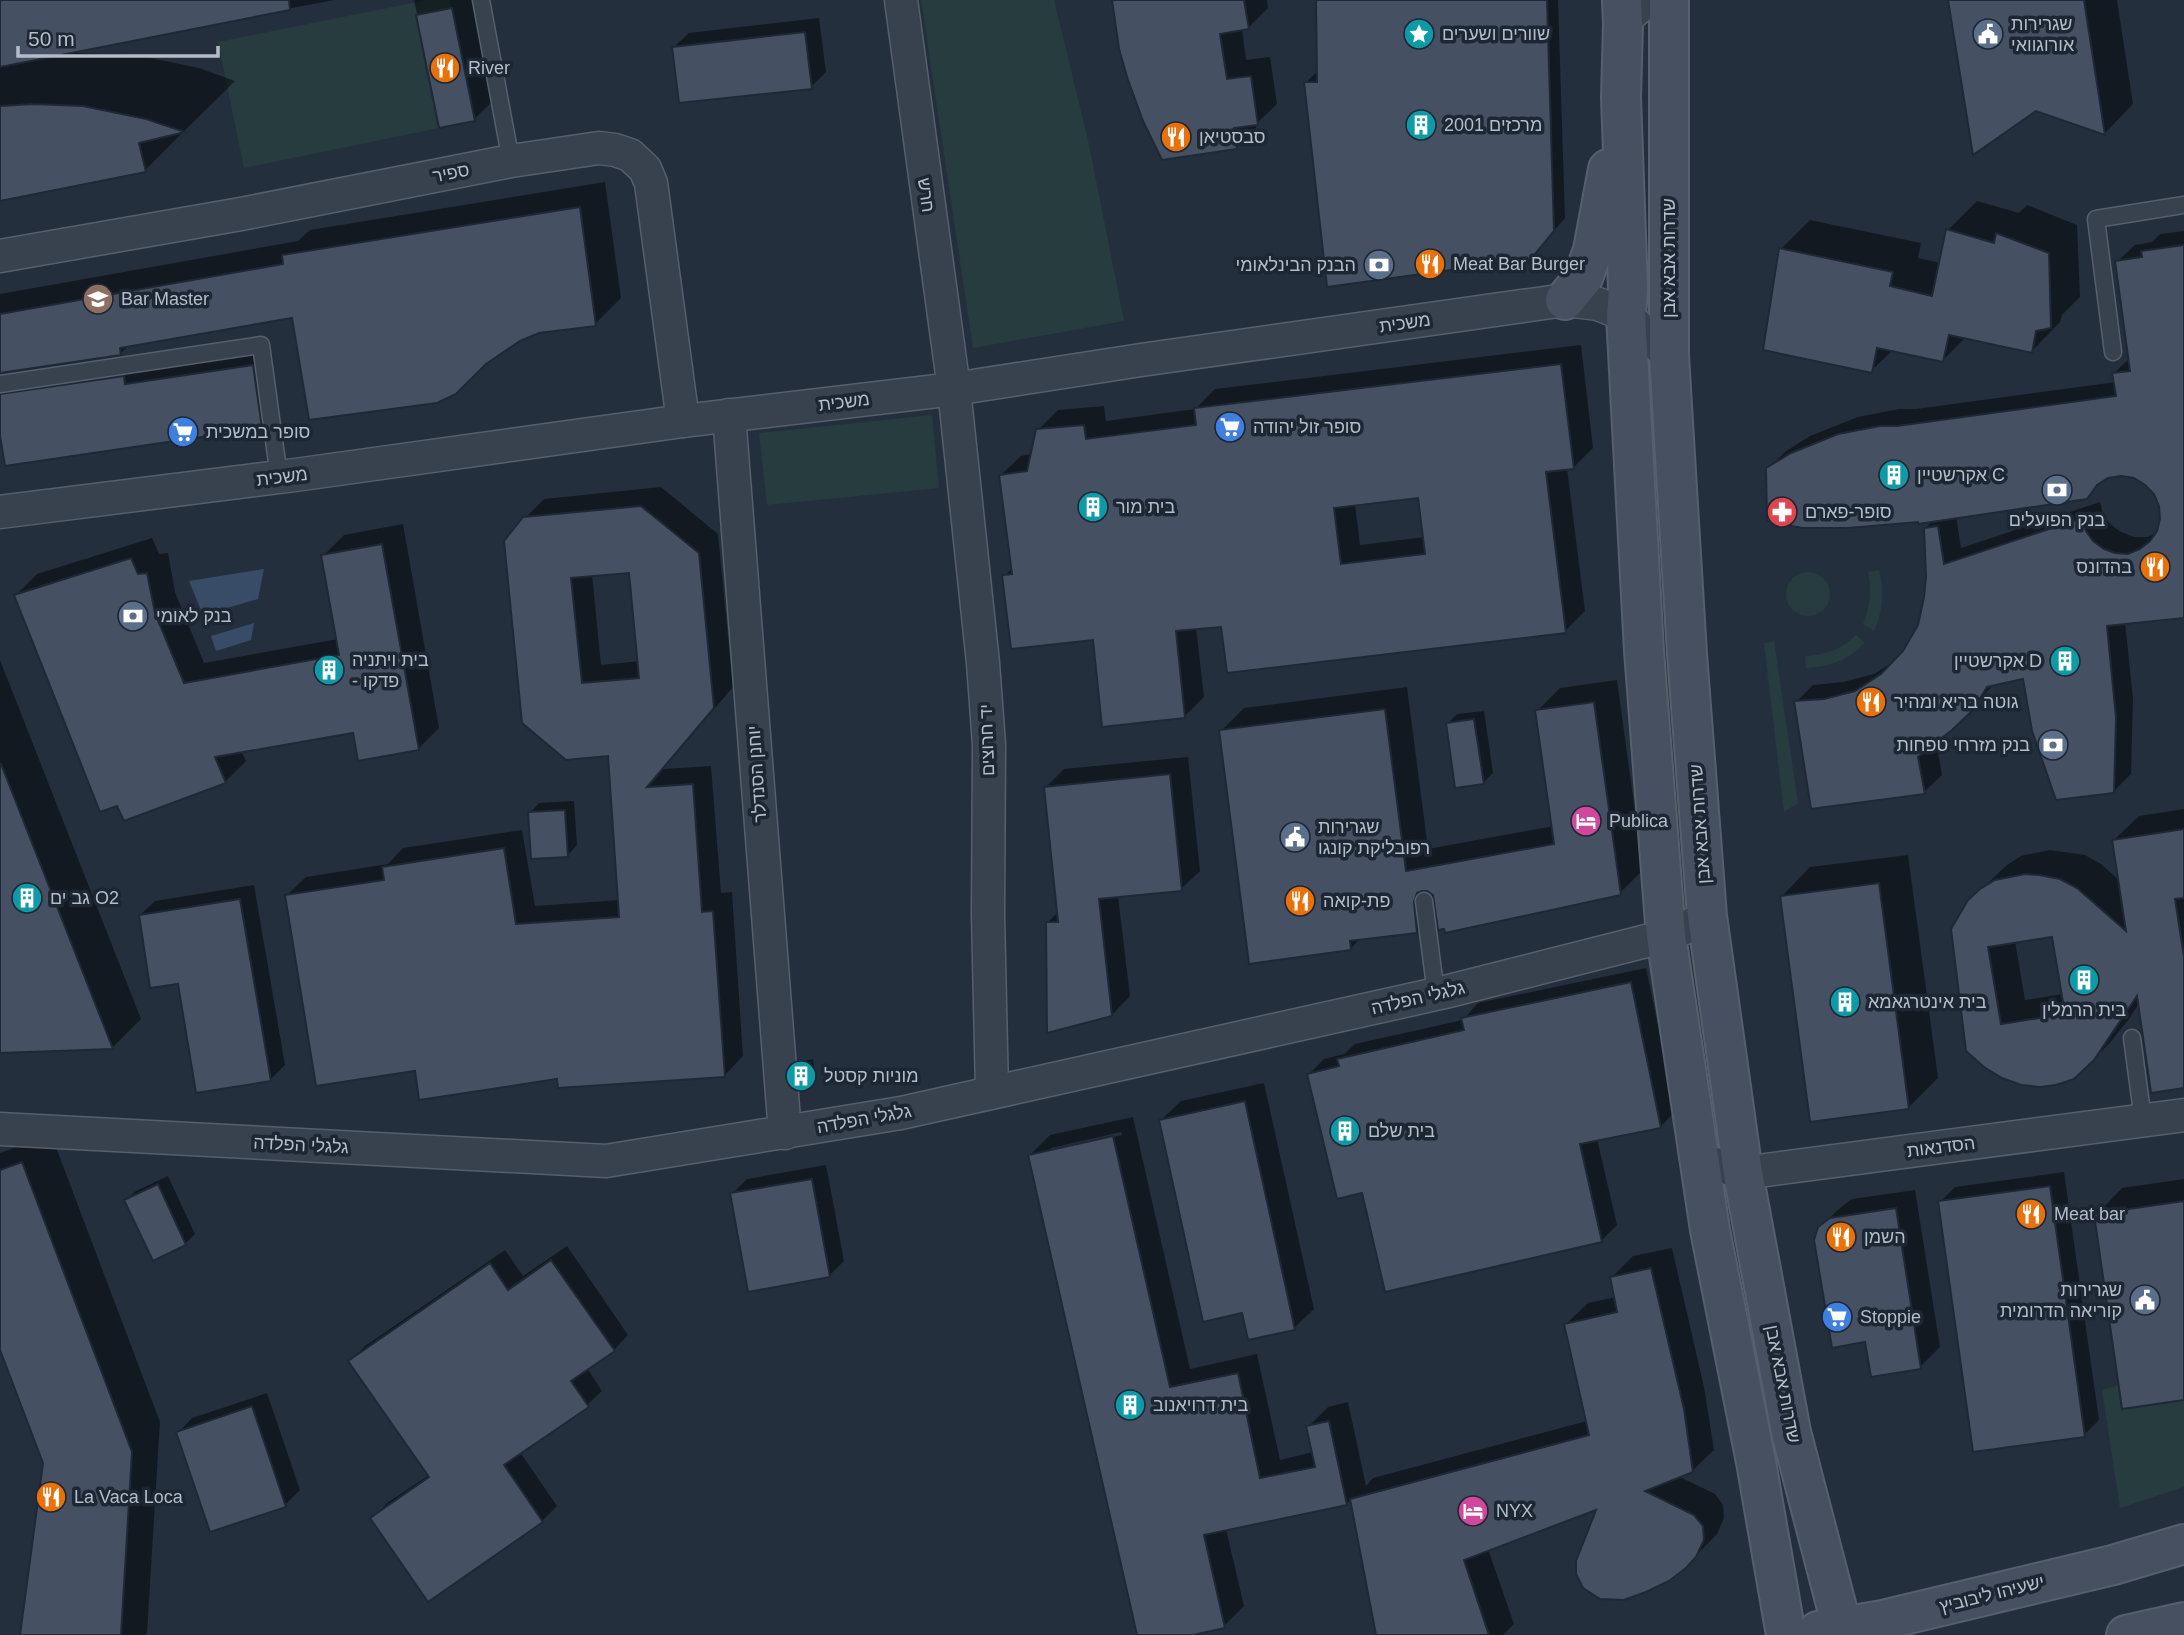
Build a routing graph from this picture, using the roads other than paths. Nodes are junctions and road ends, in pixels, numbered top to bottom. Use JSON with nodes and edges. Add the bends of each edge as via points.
{"nodes":[{"id":1,"x":481,"y":0,"type":"edge"},
{"id":2,"x":1669,"y":0,"type":"edge"},
{"id":3,"x":1631,"y":8,"type":"edge"},
{"id":4,"x":902,"y":10,"type":"edge"},
{"id":5,"x":1621,"y":98,"type":"junction"},
{"id":6,"x":511,"y":161,"type":"junction"},
{"id":7,"x":2184,"y":205,"type":"edge"},
{"id":8,"x":0,"y":256,"type":"edge"},
{"id":9,"x":1565,"y":300,"type":"junction"},
{"id":10,"x":1626,"y":315,"type":"junction"},
{"id":11,"x":2113,"y":352,"type":"dead end"},
{"id":12,"x":1669,"y":356,"type":"junction"},
{"id":13,"x":0,"y":384,"type":"edge"},
{"id":14,"x":954,"y":389,"type":"junction"},
{"id":15,"x":729,"y":415,"type":"junction"},
{"id":16,"x":683,"y":421,"type":"junction"},
{"id":17,"x":279,"y":477,"type":"junction"},
{"id":18,"x":0,"y":512,"type":"edge"},
{"id":19,"x":1423,"y":901,"type":"dead end"},
{"id":20,"x":1706,"y":916,"type":"junction"},
{"id":21,"x":1666,"y":936,"type":"junction"},
{"id":22,"x":1436,"y":994,"type":"junction"},
{"id":23,"x":2132,"y":1038,"type":"dead end"},
{"id":24,"x":992,"y":1091,"type":"junction"},
{"id":25,"x":2184,"y":1115,"type":"edge"},
{"id":26,"x":2143,"y":1120,"type":"junction"},
{"id":27,"x":0,"y":1129,"type":"edge"},
{"id":28,"x":785,"y":1133,"type":"junction"},
{"id":29,"x":1699,"y":1159,"type":"junction"},
{"id":30,"x":1743,"y":1173,"type":"junction"},
{"id":31,"x":2184,"y":1545,"type":"edge"},
{"id":32,"x":2184,"y":1622,"type":"edge"},
{"id":33,"x":1842,"y":1630,"type":"edge"},
{"id":34,"x":1786,"y":1635,"type":"edge"},
{"id":35,"x":1797,"y":1635,"type":"edge"},
{"id":36,"x":2126,"y":1635,"type":"edge"}],
"edges":[{"from":1,"to":6,"type":"lane"},
{"from":2,"to":12,"type":"main road","name":"שדרות אבא אבן"},
{"from":3,"to":5,"type":"main road"},
{"from":4,"to":14,"type":"street","name":"חרש"},
{"from":5,"to":9,"type":"main road","via":[[1593,250],[1583,278]]},
{"from":5,"to":10,"type":"main road"},
{"from":6,"to":8,"type":"street","name":"ספיר"},
{"from":6,"to":16,"type":"street","name":"ספיר","via":[[599,148],[630,155],[645,169],[651,183]]},
{"from":7,"to":11,"type":"lane","via":[[2096,219]]},
{"from":9,"to":10,"type":"street","name":"משכית","via":[[1598,304]]},
{"from":9,"to":14,"type":"street","name":"משכית"},
{"from":10,"to":12,"type":"street","name":"משכית"},
{"from":10,"to":21,"type":"main road","via":[[1644,651]]},
{"from":12,"to":20,"type":"main road","name":"שדרות אבא אבן"},
{"from":13,"to":17,"type":"lane","via":[[261,345]]},
{"from":14,"to":15,"type":"street","name":"משכית"},
{"from":14,"to":24,"type":"street","name":"יד חרוצים","via":[[989,745]]},
{"from":15,"to":16,"type":"street","name":"משכית"},
{"from":15,"to":28,"type":"street","name":"יוחנן הסנדלר"},
{"from":16,"to":17,"type":"street","name":"משכית"},
{"from":17,"to":18,"type":"street","name":"משכית"},
{"from":19,"to":22,"type":"lane"},
{"from":20,"to":21,"type":"street","name":"גלגלי הפלדה"},
{"from":20,"to":30,"type":"main road","name":"שדרות אבא אבן"},
{"from":21,"to":22,"type":"street","name":"גלגלי הפלדה"},
{"from":21,"to":29,"type":"main road"},
{"from":22,"to":24,"type":"street","name":"גלגלי הפלדה"},
{"from":23,"to":26,"type":"lane"},
{"from":24,"to":28,"type":"street","name":"גלגלי הפלדה"},
{"from":25,"to":26,"type":"street","name":"הסדנאות"},
{"from":26,"to":30,"type":"street","name":"הסדנאות"},
{"from":27,"to":28,"type":"street","name":"גלגלי הפלדה","via":[[606,1161]]},
{"from":29,"to":30,"type":"street","name":"הסדנאות"},
{"from":29,"to":34,"type":"main road"},
{"from":30,"to":33,"type":"main road","name":"שדרות אבא אבן","via":[[1793,1438]]},
{"from":31,"to":33,"type":"main road","name":"ישעיהו ליבוביץ"},
{"from":32,"to":36,"type":"main road"},
{"from":33,"to":35,"type":"main road","name":"ישעיהו ליבוביץ"}]}
